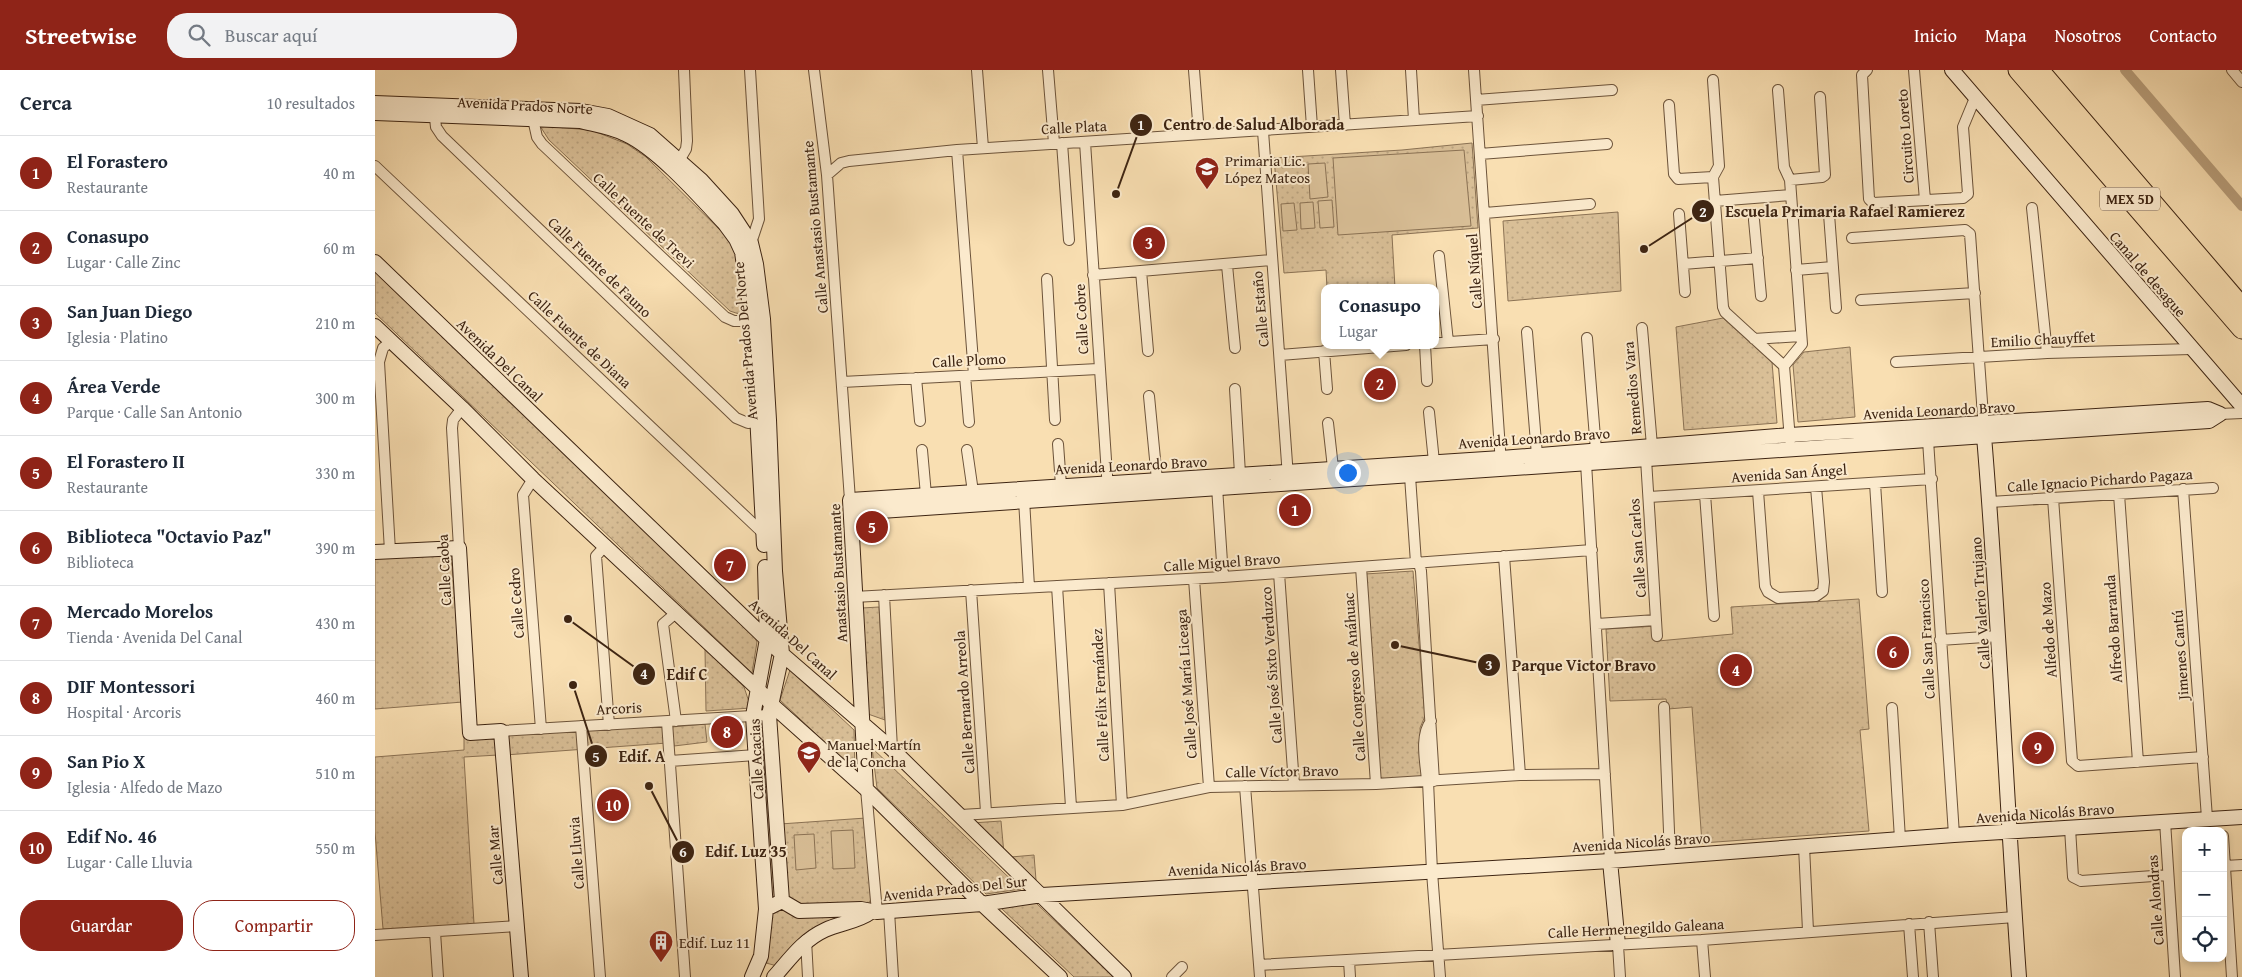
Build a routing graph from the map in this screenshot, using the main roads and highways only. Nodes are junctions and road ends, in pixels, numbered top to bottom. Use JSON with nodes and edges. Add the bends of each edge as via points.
{"nodes":[{"id":1,"x":2018,"y":70,"type":"edge"},
{"id":2,"x":2039,"y":70,"type":"edge"},
{"id":3,"x":2242,"y":307,"type":"edge"},
{"id":4,"x":2242,"y":328,"type":"edge"}],
"edges":[{"from":1,"to":4,"type":"highway","number":"MEX 5D"},
{"from":2,"to":3,"type":"highway","number":"MEX 5D"}]}
